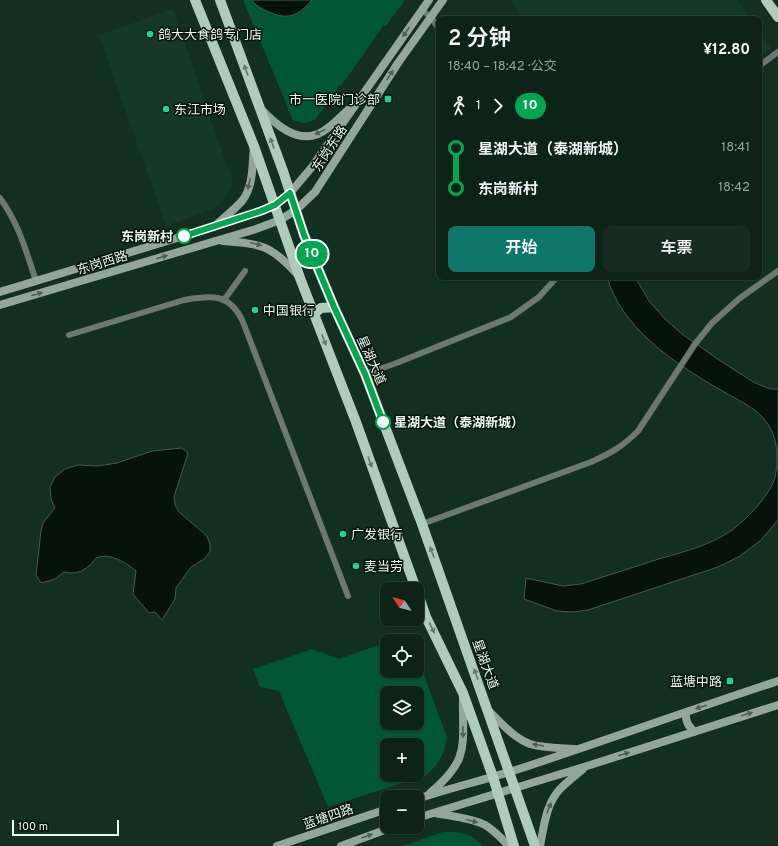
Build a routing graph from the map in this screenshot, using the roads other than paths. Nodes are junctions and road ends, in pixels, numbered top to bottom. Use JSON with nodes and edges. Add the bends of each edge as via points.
{"nodes":[{"id":1,"x":195,"y":0,"type":"edge"},
{"id":2,"x":220,"y":0,"type":"edge"},
{"id":3,"x":429,"y":0,"type":"edge"},
{"id":4,"x":443,"y":0,"type":"edge"},
{"id":5,"x":766,"y":0,"type":"edge"},
{"id":6,"x":422,"y":10,"type":"junction"},
{"id":7,"x":431,"y":17,"type":"junction"},
{"id":8,"x":778,"y":17,"type":"edge"},
{"id":9,"x":436,"y":24,"type":"edge"},
{"id":10,"x":778,"y":52,"type":"edge"},
{"id":11,"x":762,"y":64,"type":"edge"},
{"id":12,"x":360,"y":98,"type":"junction"},
{"id":13,"x":259,"y":107,"type":"junction"},
{"id":14,"x":254,"y":146,"type":"junction"},
{"id":15,"x":290,"y":193,"type":"junction"},
{"id":16,"x":0,"y":198,"type":"edge"},
{"id":17,"x":275,"y":205,"type":"junction"},
{"id":18,"x":296,"y":210,"type":"junction"},
{"id":19,"x":280,"y":220,"type":"junction"},
{"id":20,"x":213,"y":227,"type":"junction"},
{"id":21,"x":191,"y":234,"type":"junction"},
{"id":22,"x":218,"y":240,"type":"junction"},
{"id":23,"x":196,"y":246,"type":"junction"},
{"id":24,"x":245,"y":271,"type":"dead end"},
{"id":25,"x":778,"y":271,"type":"edge"},
{"id":26,"x":300,"y":278,"type":"junction"},
{"id":27,"x":553,"y":280,"type":"edge"},
{"id":28,"x":36,"y":281,"type":"junction"},
{"id":29,"x":0,"y":292,"type":"edge"},
{"id":30,"x":224,"y":300,"type":"junction"},
{"id":31,"x":0,"y":305,"type":"edge"},
{"id":32,"x":334,"y":307,"type":"junction"},
{"id":33,"x":314,"y":314,"type":"junction"},
{"id":34,"x":69,"y":335,"type":"dead end"},
{"id":35,"x":365,"y":374,"type":"junction"},
{"id":36,"x":422,"y":524,"type":"junction"},
{"id":37,"x":414,"y":582,"type":"edge"},
{"id":38,"x":348,"y":596,"type":"dead end"},
{"id":39,"x":424,"y":611,"type":"edge"},
{"id":40,"x":778,"y":682,"type":"edge"},
{"id":41,"x":463,"y":693,"type":"junction"},
{"id":42,"x":778,"y":704,"type":"edge"},
{"id":43,"x":489,"y":711,"type":"junction"},
{"id":44,"x":686,"y":712,"type":"junction"},
{"id":45,"x":694,"y":732,"type":"junction"},
{"id":46,"x":577,"y":750,"type":"junction"},
{"id":47,"x":586,"y":766,"type":"junction"},
{"id":48,"x":509,"y":772,"type":"junction"},
{"id":49,"x":492,"y":777,"type":"junction"},
{"id":50,"x":515,"y":788,"type":"junction"},
{"id":51,"x":497,"y":793,"type":"junction"},
{"id":52,"x":426,"y":796,"type":"joint"},
{"id":53,"x":380,"y":811,"type":"edge"},
{"id":54,"x":434,"y":812,"type":"junction"},
{"id":55,"x":424,"y":816,"type":"edge"},
{"id":56,"x":380,"y":832,"type":"edge"},
{"id":57,"x":278,"y":846,"type":"edge"},
{"id":58,"x":340,"y":846,"type":"edge"},
{"id":59,"x":509,"y":846,"type":"edge"},
{"id":60,"x":514,"y":846,"type":"edge"},
{"id":61,"x":535,"y":846,"type":"edge"},
{"id":62,"x":540,"y":846,"type":"edge"}],
"edges":[{"from":1,"to":14,"type":"main road"},
{"from":13,"to":2,"type":"main road","name":"星湖大道","one_way":true},
{"from":3,"to":6,"type":"main road","name":"东岗东路"},
{"from":4,"to":7,"type":"main road","name":"东岗东路"},
{"from":5,"to":8,"type":"main road"},
{"from":6,"to":7,"type":"street"},
{"from":6,"to":12,"type":"main road","name":"东岗东路","one_way":true},
{"from":7,"to":9,"type":"street"},
{"from":18,"to":7,"type":"main road","name":"东岗东路","one_way":true,"via":[[315,192],[398,63]]},
{"from":10,"to":11,"type":"street"},
{"from":12,"to":13,"type":"main road","one_way":true,"via":[[329,127],[313,135],[300,135],[286,130],[272,121]]},
{"from":12,"to":15,"type":"main road","name":"东岗东路","via":[[312,167]]},
{"from":15,"to":13,"type":"main road","name":"星湖大道","one_way":true},
{"from":14,"to":17,"type":"main road"},
{"from":14,"to":20,"type":"main road","one_way":true,"via":[[247,193],[237,206]]},
{"from":15,"to":17,"type":"main road","name":"东岗东路"},
{"from":15,"to":18,"type":"main road","name":"星湖大道"},
{"from":16,"to":28,"type":"street","via":[[17,225]]},
{"from":17,"to":19,"type":"main road"},
{"from":17,"to":20,"type":"main road","name":"东岗西路"},
{"from":18,"to":19,"type":"main road","name":"东岗东路"},
{"from":18,"to":32,"type":"main road","name":"星湖大道"},
{"from":19,"to":22,"type":"main road","name":"东岗西路"},
{"from":19,"to":26,"type":"main road"},
{"from":20,"to":21,"type":"main road","name":"东岗西路"},
{"from":21,"to":23,"type":"main road"},
{"from":21,"to":28,"type":"main road","name":"东岗西路"},
{"from":22,"to":23,"type":"main road","name":"东岗西路"},
{"from":22,"to":26,"type":"main road","one_way":true,"via":[[251,243],[268,248],[281,257]]},
{"from":31,"to":23,"type":"main road","name":"东岗西路","one_way":true},
{"from":24,"to":30,"type":"street"},
{"from":25,"to":36,"type":"street","via":[[755,286],[712,322],[638,431],[626,443],[591,462]]},
{"from":26,"to":33,"type":"main road"},
{"from":27,"to":35,"type":"street","via":[[539,297],[511,317]]},
{"from":28,"to":29,"type":"main road","name":"东岗西路"},
{"from":30,"to":34,"type":"street","via":[[203,296],[184,300]]},
{"from":30,"to":38,"type":"street","via":[[239,314]]},
{"from":32,"to":33,"type":"main road","via":[[321,308]]},
{"from":32,"to":35,"type":"main road","name":"星湖大道"},
{"from":33,"to":37,"type":"main road","one_way":true},
{"from":35,"to":36,"type":"main road","name":"星湖大道"},
{"from":43,"to":36,"type":"main road","name":"星湖大道","one_way":true},
{"from":39,"to":41,"type":"main road","one_way":true},
{"from":40,"to":44,"type":"main road","one_way":true},
{"from":41,"to":49,"type":"main road"},
{"from":41,"to":52,"type":"main road","one_way":true,"via":[[462,754],[452,772]]},
{"from":45,"to":42,"type":"main road","one_way":true},
{"from":46,"to":43,"type":"main road","one_way":true,"via":[[541,746],[524,741]]},
{"from":43,"to":48,"type":"main road","name":"星湖大道"},
{"from":44,"to":45,"type":"main road","via":[[688,726]]},
{"from":44,"to":46,"type":"main road"},
{"from":47,"to":45,"type":"main road","one_way":true},
{"from":46,"to":48,"type":"main road"},
{"from":47,"to":50,"type":"main road"},
{"from":62,"to":47,"type":"main road","one_way":true,"via":[[547,810],[555,796]]},
{"from":48,"to":49,"type":"main road"},
{"from":48,"to":50,"type":"main road","name":"星湖大道"},
{"from":49,"to":51,"type":"main road"},
{"from":49,"to":52,"type":"main road"},
{"from":50,"to":51,"type":"main road"},
{"from":50,"to":61,"type":"main road","name":"星湖大道"},
{"from":51,"to":54,"type":"main road"},
{"from":51,"to":60,"type":"main road"},
{"from":53,"to":57,"type":"main road","name":"蓝塘四路"},
{"from":54,"to":55,"type":"main road"},
{"from":54,"to":59,"type":"main road","one_way":true,"via":[[484,825]]},
{"from":58,"to":56,"type":"main road","one_way":true}]}
